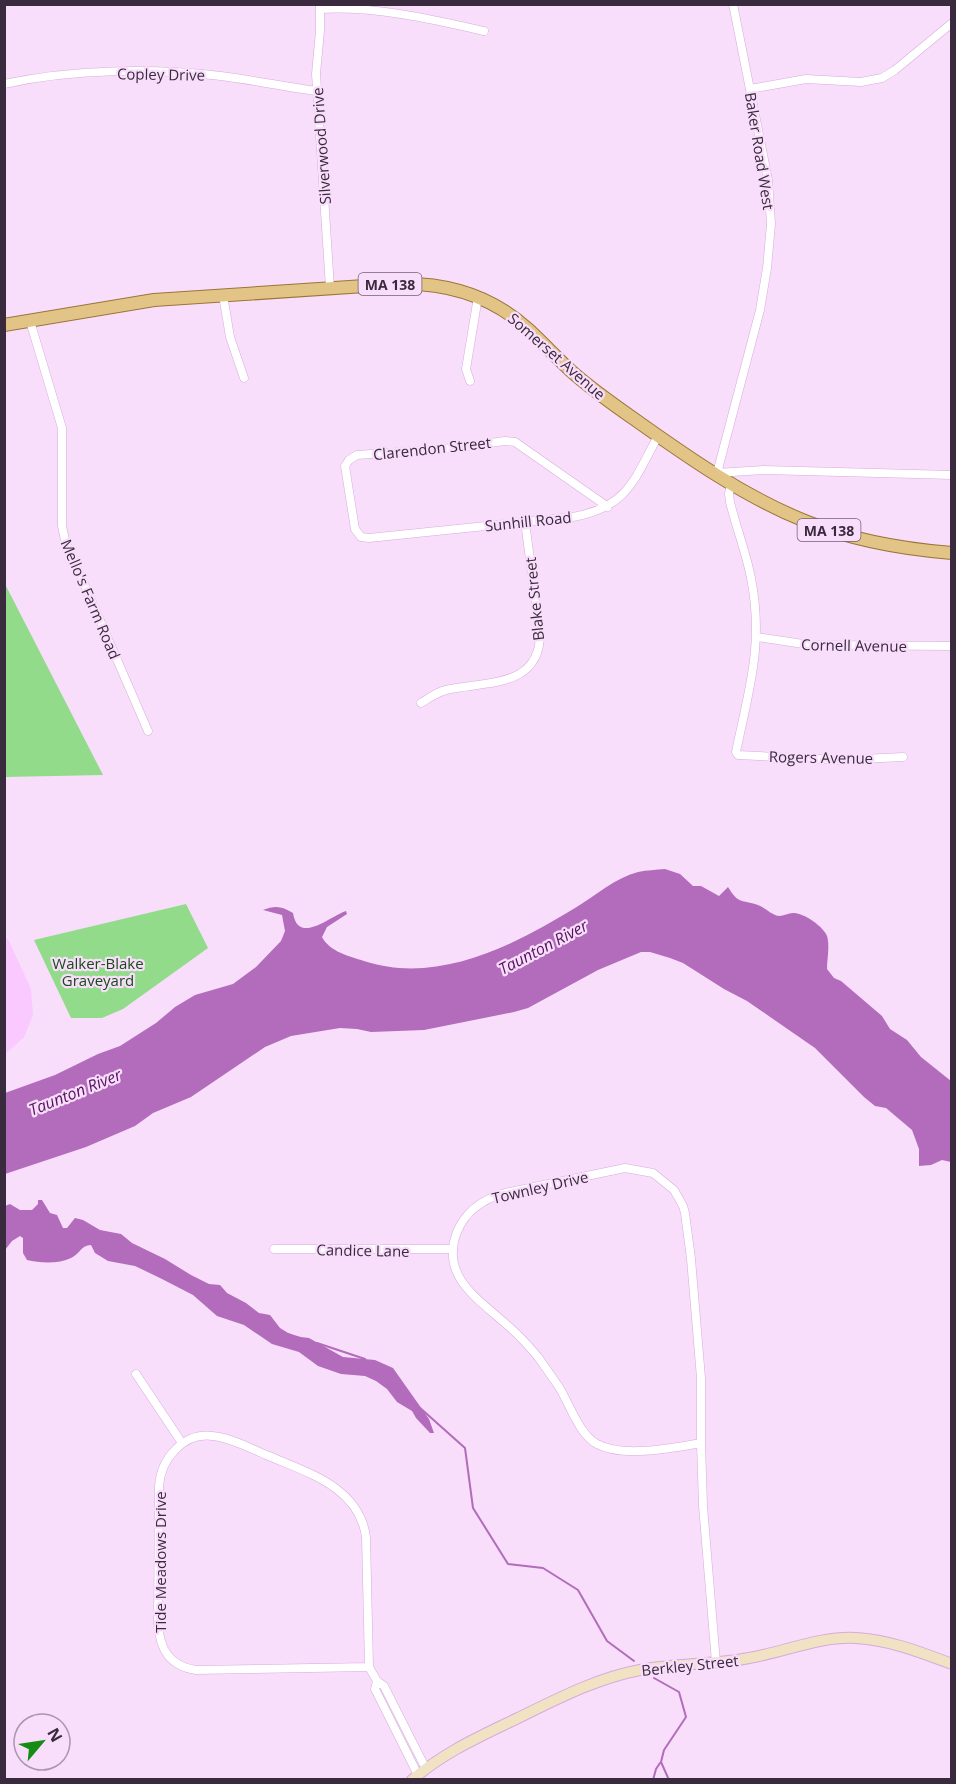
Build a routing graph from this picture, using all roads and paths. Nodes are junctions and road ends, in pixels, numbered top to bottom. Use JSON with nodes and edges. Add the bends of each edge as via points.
{"nodes":[{"id":1,"x":733,"y":4,"type":"edge"},
{"id":2,"x":320,"y":7,"type":"edge"},
{"id":3,"x":951,"y":23,"type":"edge"},
{"id":4,"x":484,"y":31,"type":"dead end"},
{"id":5,"x":4,"y":84,"type":"edge"},
{"id":6,"x":750,"y":89,"type":"junction"},
{"id":7,"x":317,"y":91,"type":"junction"},
{"id":8,"x":330,"y":288,"type":"junction"},
{"id":9,"x":223,"y":295,"type":"junction"},
{"id":10,"x":478,"y":297,"type":"junction"},
{"id":11,"x":30,"y":321,"type":"junction"},
{"id":12,"x":4,"y":325,"type":"edge"},
{"id":13,"x":244,"y":378,"type":"dead end"},
{"id":14,"x":470,"y":381,"type":"dead end"},
{"id":15,"x":658,"y":436,"type":"junction"},
{"id":16,"x":717,"y":473,"type":"junction"},
{"id":17,"x":951,"y":475,"type":"edge"},
{"id":18,"x":731,"y":483,"type":"junction"},
{"id":19,"x":608,"y":507,"type":"junction"},
{"id":20,"x":525,"y":522,"type":"junction"},
{"id":21,"x":359,"y":535,"type":"joint"},
{"id":22,"x":951,"y":553,"type":"edge"},
{"id":23,"x":757,"y":638,"type":"junction"},
{"id":24,"x":951,"y":646,"type":"edge"},
{"id":25,"x":421,"y":703,"type":"dead end"},
{"id":26,"x":148,"y":731,"type":"dead end"},
{"id":27,"x":903,"y":757,"type":"dead end"},
{"id":28,"x":274,"y":1249,"type":"dead end"},
{"id":29,"x":452,"y":1249,"type":"junction"},
{"id":30,"x":136,"y":1374,"type":"dead end"},
{"id":31,"x":182,"y":1443,"type":"junction"},
{"id":32,"x":701,"y":1443,"type":"junction"},
{"id":33,"x":716,"y":1663,"type":"junction"},
{"id":34,"x":951,"y":1664,"type":"edge"},
{"id":35,"x":369,"y":1667,"type":"junction"},
{"id":36,"x":419,"y":1774,"type":"edge"}],
"edges":[{"from":1,"to":6,"type":"street","name":"Baker Road West"},
{"from":2,"to":4,"type":"street","via":[[386,13]]},
{"from":2,"to":7,"type":"street","name":"Silverwood Drive"},
{"from":3,"to":6,"type":"street","via":[[882,78],[861,82],[806,79]]},
{"from":5,"to":7,"type":"street","name":"Copley Drive","via":[[67,75],[169,72]]},
{"from":6,"to":16,"type":"street","name":"Baker Road West","via":[[768,180],[769,247],[760,310]]},
{"from":7,"to":8,"type":"street","name":"Silverwood Drive"},
{"from":8,"to":9,"type":"main road","name":"Somerset Avenue","number":"MA 138"},
{"from":8,"to":10,"type":"main road","name":"Somerset Avenue","number":"MA 138","via":[[427,284]]},
{"from":9,"to":11,"type":"main road","name":"Somerset Avenue","number":"MA 138","via":[[146,301]]},
{"from":9,"to":13,"type":"street"},
{"from":10,"to":14,"type":"street","via":[[466,369]]},
{"from":10,"to":15,"type":"main road","name":"Somerset Avenue","number":"MA 138","via":[[512,316],[581,380]]},
{"from":11,"to":12,"type":"main road","name":"Somerset Avenue","number":"MA 138"},
{"from":11,"to":26,"type":"street","name":"Mello's Farm Road","via":[[62,428],[65,540]]},
{"from":15,"to":16,"type":"main road","name":"Somerset Avenue","number":"MA 138"},
{"from":15,"to":19,"type":"street","name":"Sunhill Road","via":[[627,490]]},
{"from":16,"to":17,"type":"street","via":[[764,470]]},
{"from":16,"to":18,"type":"main road","number":"MA 138"},
{"from":18,"to":22,"type":"main road","number":"MA 138","via":[[777,509],[835,532],[883,544]]},
{"from":18,"to":23,"type":"street","via":[[729,502],[751,576]]},
{"from":19,"to":20,"type":"street","name":"Sunhill Road","via":[[579,516]]},
{"from":19,"to":21,"type":"street","name":"Clarendon Street","via":[[516,442],[357,455],[345,469],[354,526]]},
{"from":20,"to":21,"type":"street","name":"Sunhill Road","via":[[369,538]]},
{"from":20,"to":25,"type":"street","name":"Blake Street","via":[[540,634],[535,658],[511,679],[447,690]]},
{"from":23,"to":24,"type":"street","name":"Cornell Avenue","via":[[810,645]]},
{"from":23,"to":27,"type":"street","name":"Rogers Avenue","via":[[738,755],[850,760]]},
{"from":28,"to":29,"type":"street","name":"Candice Lane"},
{"from":29,"to":32,"type":"street","via":[[456,1270],[465,1287],[519,1335],[595,1442],[622,1450]]},
{"from":29,"to":32,"type":"street","name":"Townley Drive","via":[[465,1216],[494,1196],[625,1168],[646,1170],[659,1177],[674,1190],[685,1214],[700,1364]]},
{"from":30,"to":31,"type":"street"},
{"from":31,"to":35,"type":"street","via":[[200,1436],[222,1438],[313,1474],[350,1501],[363,1522],[366,1537]]},
{"from":31,"to":35,"type":"street","name":"Tide Meadows Drive","via":[[162,1468],[159,1486],[158,1624],[160,1643],[169,1658],[196,1670]]},
{"from":32,"to":33,"type":"street","name":"Townley Drive"},
{"from":33,"to":34,"type":"main road","name":"Berkley Street","via":[[846,1638],[893,1643]]},
{"from":33,"to":36,"type":"main road","name":"Berkley Street","via":[[650,1668],[598,1682],[478,1736]]},
{"from":35,"to":36,"type":"street","via":[[377,1681],[375,1689]]}]}
